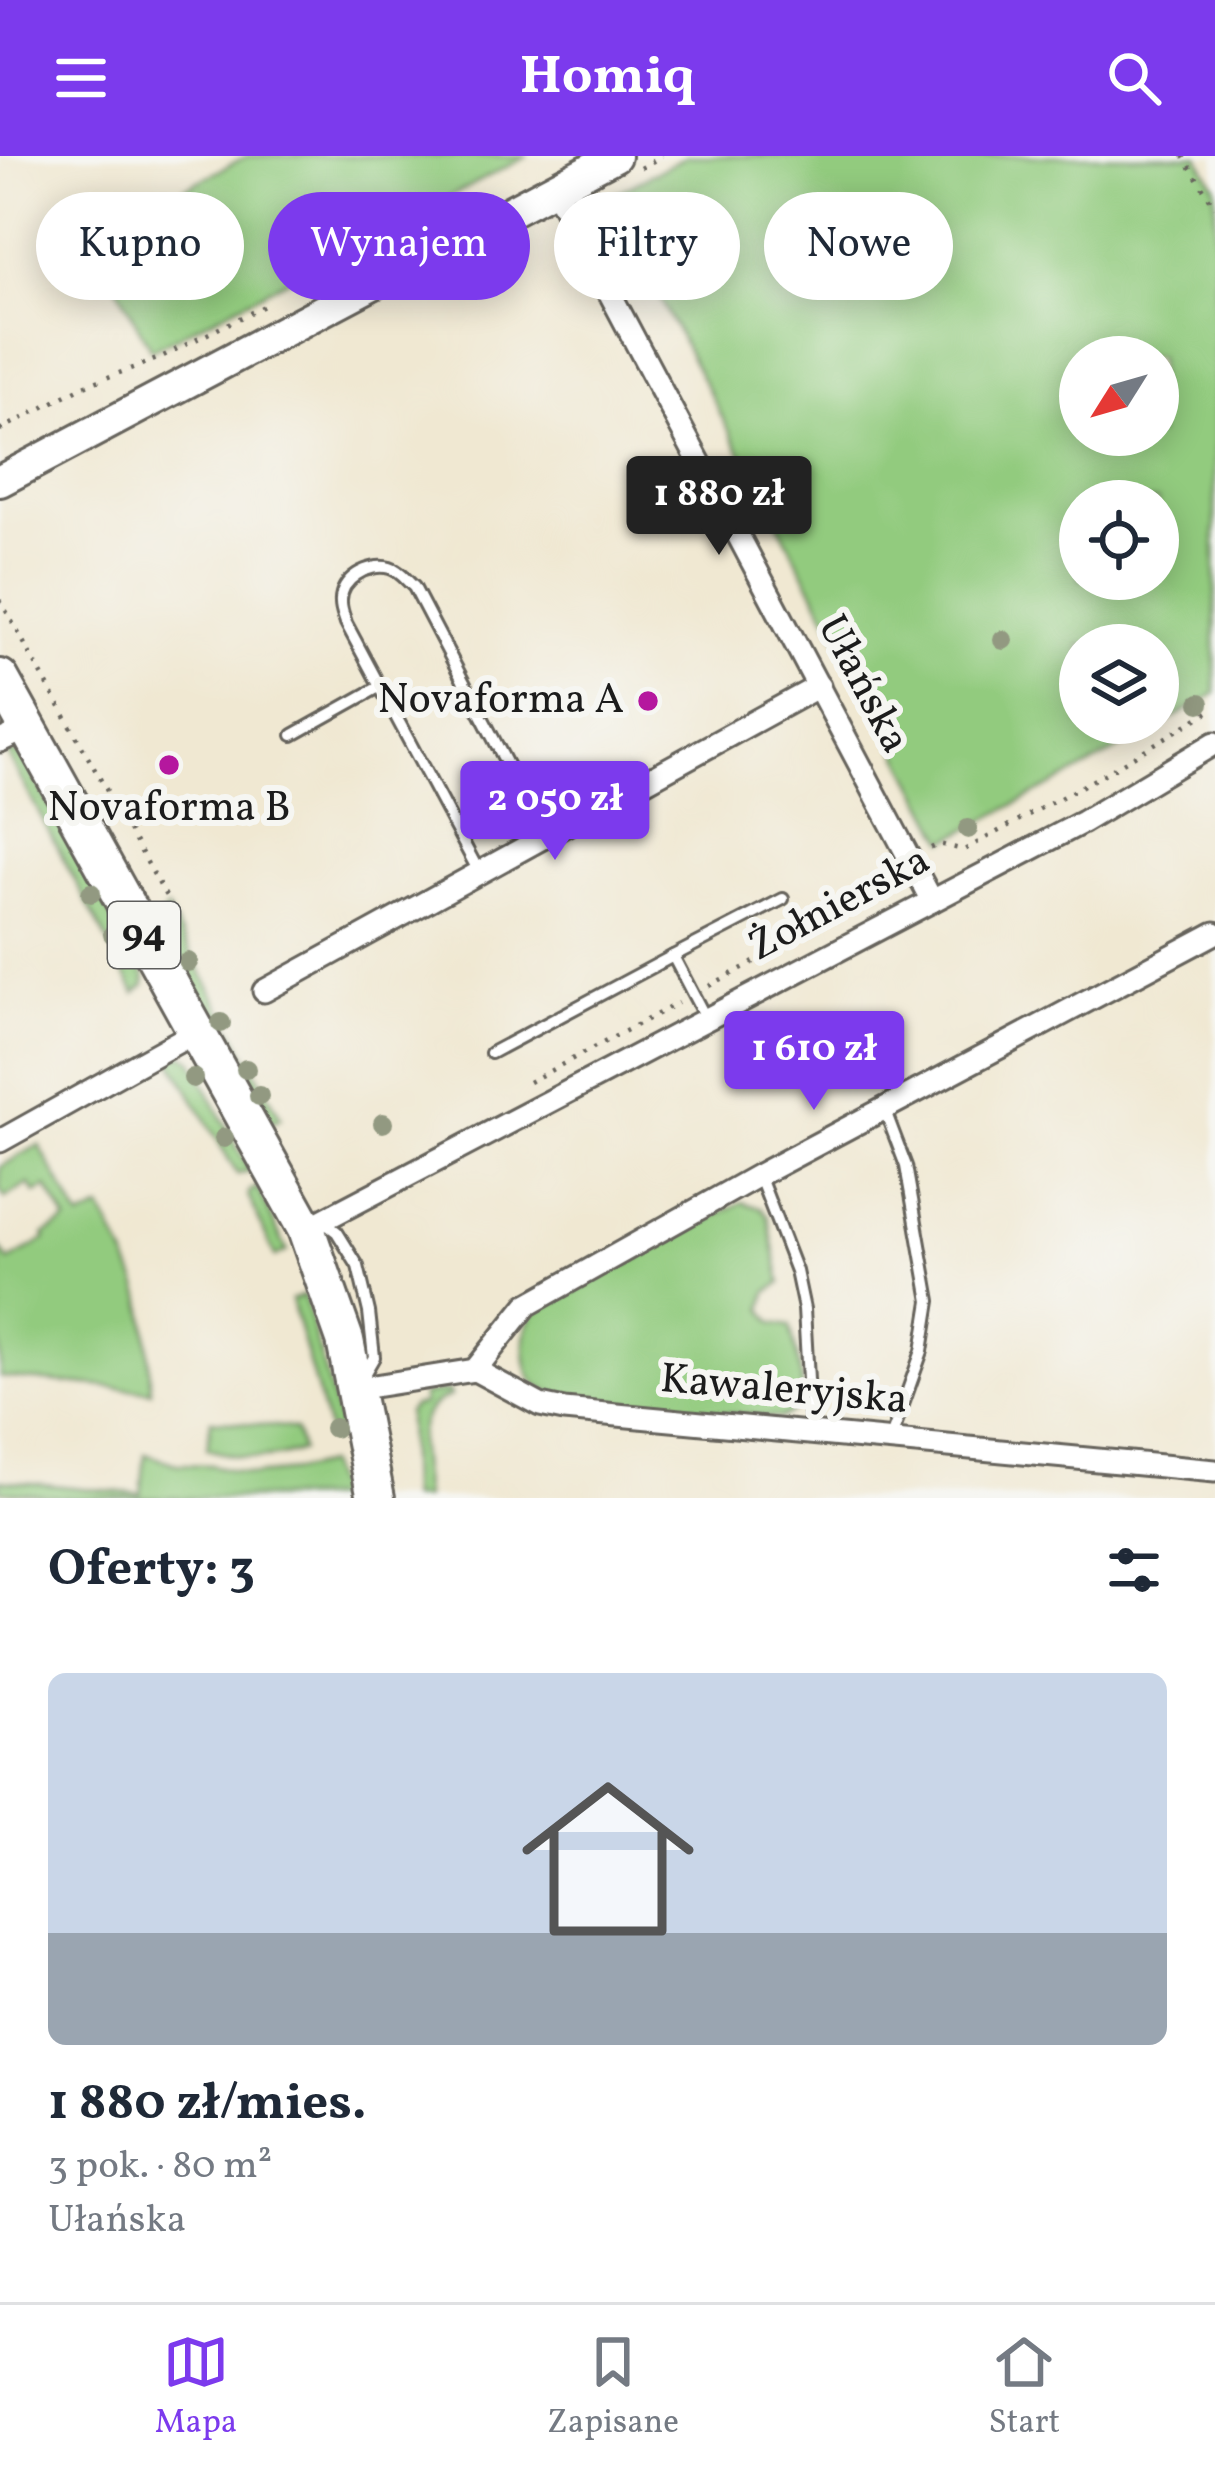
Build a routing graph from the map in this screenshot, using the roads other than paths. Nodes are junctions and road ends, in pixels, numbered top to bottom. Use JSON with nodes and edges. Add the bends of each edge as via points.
{"nodes":[{"id":1,"x":615,"y":156,"type":"edge"},
{"id":2,"x":554,"y":188,"type":"junction"},
{"id":3,"x":0,"y":482,"type":"edge"},
{"id":4,"x":0,"y":678,"type":"edge"},
{"id":5,"x":819,"y":686,"type":"junction"},
{"id":6,"x":379,"y":687,"type":"junction"},
{"id":7,"x":14,"y":734,"type":"edge"},
{"id":8,"x":293,"y":735,"type":"dead end"},
{"id":9,"x":1215,"y":742,"type":"edge"},
{"id":10,"x":545,"y":837,"type":"junction"},
{"id":11,"x":479,"y":873,"type":"junction"},
{"id":12,"x":783,"y":899,"type":"dead end"},
{"id":13,"x":932,"y":901,"type":"junction"},
{"id":14,"x":1215,"y":933,"type":"edge"},
{"id":15,"x":673,"y":956,"type":"junction"},
{"id":16,"x":264,"y":991,"type":"dead end"},
{"id":17,"x":706,"y":1019,"type":"junction"},
{"id":18,"x":197,"y":1031,"type":"junction"},
{"id":19,"x":491,"y":1053,"type":"dead end"},
{"id":20,"x":884,"y":1108,"type":"junction"},
{"id":21,"x":0,"y":1141,"type":"edge"},
{"id":22,"x":759,"y":1175,"type":"junction"},
{"id":23,"x":314,"y":1225,"type":"junction"},
{"id":24,"x":475,"y":1370,"type":"junction"},
{"id":25,"x":355,"y":1389,"type":"junction"},
{"id":26,"x":811,"y":1433,"type":"junction"},
{"id":27,"x":890,"y":1441,"type":"junction"},
{"id":28,"x":1215,"y":1471,"type":"edge"},
{"id":29,"x":376,"y":1498,"type":"edge"}],
"edges":[{"from":1,"to":2,"type":"street"},
{"from":2,"to":3,"type":"street"},
{"from":2,"to":5,"type":"street","name":"Ułańska"},
{"from":4,"to":7,"type":"main road","number":"94"},
{"from":5,"to":10,"type":"street"},
{"from":5,"to":13,"type":"street","name":"Ułańska"},
{"from":6,"to":8,"type":"lane"},
{"from":6,"to":10,"type":"lane","via":[[340,600],[345,585],[374,566],[395,569],[414,586]]},
{"from":6,"to":11,"type":"lane"},
{"from":7,"to":18,"type":"main road","number":"94"},
{"from":9,"to":13,"type":"street","name":"Żołnierska"},
{"from":10,"to":11,"type":"street"},
{"from":11,"to":16,"type":"street"},
{"from":12,"to":15,"type":"lane"},
{"from":13,"to":17,"type":"street","name":"Żołnierska"},
{"from":14,"to":20,"type":"street"},
{"from":15,"to":17,"type":"lane"},
{"from":15,"to":19,"type":"lane"},
{"from":17,"to":23,"type":"street","name":"Żołnierska"},
{"from":18,"to":21,"type":"street"},
{"from":18,"to":23,"type":"main road","number":"94","via":[[287,1192]]},
{"from":20,"to":22,"type":"street"},
{"from":20,"to":27,"type":"lane","via":[[906,1166],[930,1301],[922,1351]]},
{"from":22,"to":24,"type":"street","via":[[526,1304]]},
{"from":22,"to":26,"type":"lane","via":[[805,1309]]},
{"from":23,"to":25,"type":"main road","number":"94"},
{"from":24,"to":25,"type":"street"},
{"from":24,"to":26,"type":"street","name":"Kawaleryjska","via":[[552,1408]]},
{"from":25,"to":29,"type":"main road","number":"94"},
{"from":26,"to":27,"type":"street","name":"Kawaleryjska"},
{"from":27,"to":28,"type":"street","name":"Kawaleryjska"}]}
